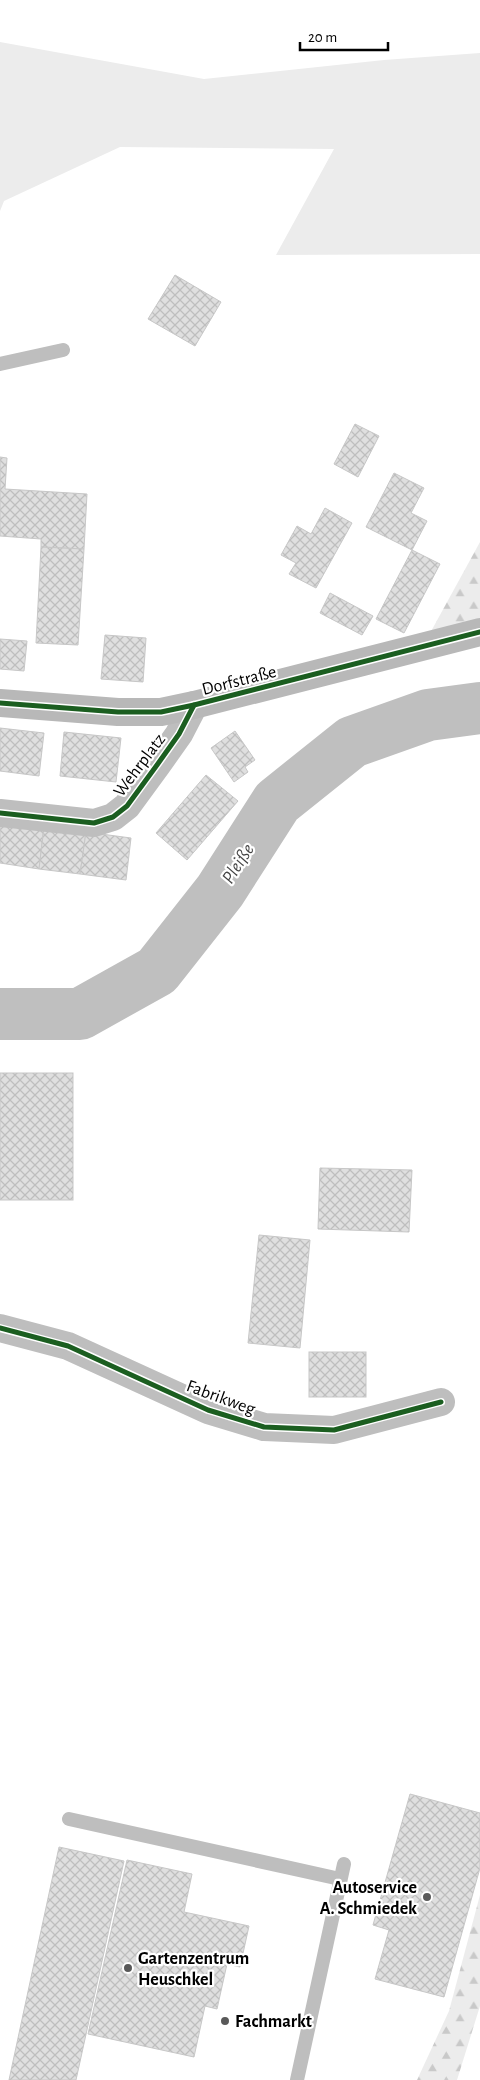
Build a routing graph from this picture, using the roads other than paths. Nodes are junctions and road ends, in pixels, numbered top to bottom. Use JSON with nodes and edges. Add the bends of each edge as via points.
{"nodes":[{"id":1,"x":63,"y":350,"type":"dead end"},
{"id":2,"x":0,"y":364,"type":"edge"},
{"id":3,"x":480,"y":632,"type":"edge"},
{"id":4,"x":0,"y":703,"type":"edge"},
{"id":5,"x":194,"y":706,"type":"junction"},
{"id":6,"x":0,"y":813,"type":"edge"},
{"id":7,"x":0,"y":1328,"type":"edge"},
{"id":8,"x":442,"y":1402,"type":"dead end"},
{"id":9,"x":69,"y":1819,"type":"dead end"},
{"id":10,"x":344,"y":1864,"type":"dead end"},
{"id":11,"x":340,"y":1879,"type":"junction"},
{"id":12,"x":297,"y":2080,"type":"edge"}],
"edges":[{"from":1,"to":2,"type":"lane"},
{"from":3,"to":5,"type":"street","name":"Dorfstraße"},
{"from":4,"to":5,"type":"street","name":"Dorfstraße","via":[[118,712],[161,712]]},
{"from":5,"to":6,"type":"street","name":"Wehrplatz","via":[[180,734],[158,765],[127,806],[113,817],[94,822]]},
{"from":7,"to":8,"type":"street","name":"Fabrikweg","via":[[68,1346],[208,1410],[264,1427],[334,1430]]},
{"from":9,"to":11,"type":"lane"},
{"from":10,"to":11,"type":"lane"},
{"from":11,"to":12,"type":"lane"}]}
